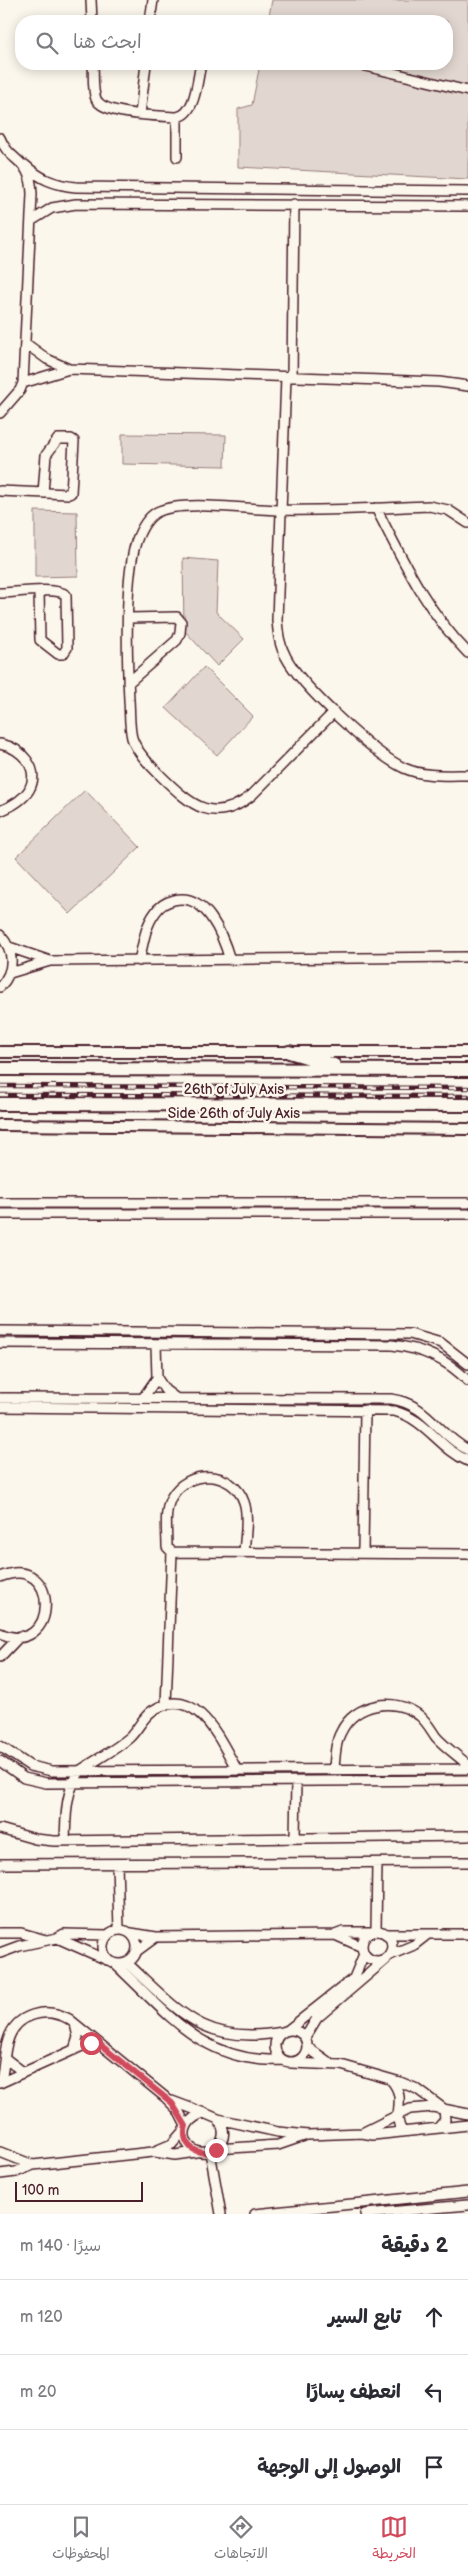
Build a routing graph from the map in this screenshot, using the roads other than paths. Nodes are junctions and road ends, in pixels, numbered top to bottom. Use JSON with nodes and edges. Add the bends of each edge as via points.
{"nodes":[{"id":1,"x":91,"y":0,"type":"edge"},
{"id":2,"x":153,"y":0,"type":"edge"},
{"id":3,"x":92,"y":15,"type":"edge"},
{"id":4,"x":151,"y":15,"type":"edge"},
{"id":5,"x":93,"y":70,"type":"edge"},
{"id":6,"x":145,"y":70,"type":"edge"},
{"id":7,"x":199,"y":70,"type":"edge"},
{"id":8,"x":382,"y":70,"type":"edge"},
{"id":9,"x":468,"y":91,"type":"edge"},
{"id":10,"x":140,"y":114,"type":"junction"},
{"id":11,"x":176,"y":118,"type":"junction"},
{"id":12,"x":0,"y":138,"type":"edge"},
{"id":13,"x":4,"y":151,"type":"edge"},
{"id":14,"x":177,"y":157,"type":"dead end"},
{"id":15,"x":24,"y":165,"type":"junction"},
{"id":16,"x":84,"y":187,"type":"junction"},
{"id":17,"x":468,"y":191,"type":"edge"},
{"id":18,"x":84,"y":204,"type":"junction"},
{"id":19,"x":294,"y":204,"type":"junction"},
{"id":20,"x":468,"y":206,"type":"edge"},
{"id":21,"x":31,"y":222,"type":"junction"},
{"id":22,"x":25,"y":342,"type":"junction"},
{"id":23,"x":69,"y":369,"type":"junction"},
{"id":24,"x":289,"y":377,"type":"junction"},
{"id":25,"x":23,"y":383,"type":"junction"},
{"id":26,"x":468,"y":386,"type":"edge"},
{"id":27,"x":1,"y":411,"type":"edge"},
{"id":28,"x":0,"y":491,"type":"edge"},
{"id":29,"x":44,"y":494,"type":"junction"},
{"id":30,"x":376,"y":508,"type":"junction"},
{"id":31,"x":282,"y":510,"type":"junction"},
{"id":32,"x":468,"y":523,"type":"edge"},
{"id":33,"x":40,"y":591,"type":"junction"},
{"id":34,"x":0,"y":593,"type":"edge"},
{"id":35,"x":129,"y":618,"type":"junction"},
{"id":36,"x":468,"y":653,"type":"edge"},
{"id":37,"x":128,"y":684,"type":"junction"},
{"id":38,"x":334,"y":712,"type":"junction"},
{"id":39,"x":0,"y":744,"type":"edge"},
{"id":40,"x":468,"y":775,"type":"edge"},
{"id":41,"x":0,"y":812,"type":"edge"},
{"id":42,"x":0,"y":935,"type":"edge"},
{"id":43,"x":9,"y":947,"type":"junction"},
{"id":44,"x":468,"y":957,"type":"edge"},
{"id":45,"x":50,"y":960,"type":"junction"},
{"id":46,"x":230,"y":960,"type":"junction"},
{"id":47,"x":139,"y":961,"type":"junction"},
{"id":48,"x":10,"y":973,"type":"junction"},
{"id":49,"x":0,"y":987,"type":"edge"},
{"id":50,"x":0,"y":1052,"type":"edge"},
{"id":51,"x":289,"y":1052,"type":"junction"},
{"id":52,"x":468,"y":1052,"type":"edge"},
{"id":53,"x":0,"y":1069,"type":"edge"},
{"id":54,"x":348,"y":1069,"type":"junction"},
{"id":55,"x":468,"y":1070,"type":"edge"},
{"id":56,"x":0,"y":1104,"type":"edge"},
{"id":57,"x":468,"y":1105,"type":"edge"},
{"id":58,"x":0,"y":1125,"type":"edge"},
{"id":59,"x":468,"y":1129,"type":"edge"},
{"id":60,"x":0,"y":1203,"type":"edge"},
{"id":61,"x":468,"y":1204,"type":"edge"},
{"id":62,"x":0,"y":1214,"type":"edge"},
{"id":63,"x":468,"y":1214,"type":"edge"},
{"id":64,"x":0,"y":1330,"type":"edge"},
{"id":65,"x":0,"y":1343,"type":"edge"},
{"id":66,"x":156,"y":1344,"type":"junction"},
{"id":67,"x":468,"y":1364,"type":"edge"},
{"id":68,"x":157,"y":1378,"type":"junction"},
{"id":69,"x":468,"y":1381,"type":"edge"},
{"id":70,"x":0,"y":1398,"type":"edge"},
{"id":71,"x":143,"y":1398,"type":"junction"},
{"id":72,"x":177,"y":1398,"type":"junction"},
{"id":73,"x":4,"y":1407,"type":"edge"},
{"id":74,"x":365,"y":1410,"type":"junction"},
{"id":75,"x":0,"y":1416,"type":"edge"},
{"id":76,"x":468,"y":1450,"type":"edge"},
{"id":77,"x":468,"y":1461,"type":"edge"},
{"id":78,"x":172,"y":1552,"type":"junction"},
{"id":79,"x":244,"y":1552,"type":"junction"},
{"id":80,"x":364,"y":1553,"type":"junction"},
{"id":81,"x":468,"y":1554,"type":"edge"},
{"id":82,"x":0,"y":1577,"type":"edge"},
{"id":83,"x":0,"y":1633,"type":"edge"},
{"id":84,"x":20,"y":1636,"type":"junction"},
{"id":85,"x":0,"y":1657,"type":"edge"},
{"id":86,"x":166,"y":1705,"type":"junction"},
{"id":87,"x":0,"y":1746,"type":"edge"},
{"id":88,"x":0,"y":1761,"type":"edge"},
{"id":89,"x":468,"y":1767,"type":"edge"},
{"id":90,"x":81,"y":1770,"type":"junction"},
{"id":91,"x":237,"y":1770,"type":"junction"},
{"id":92,"x":334,"y":1770,"type":"junction"},
{"id":93,"x":468,"y":1780,"type":"edge"},
{"id":94,"x":296,"y":1782,"type":"junction"},
{"id":95,"x":71,"y":1784,"type":"junction"},
{"id":96,"x":0,"y":1829,"type":"edge"},
{"id":97,"x":468,"y":1836,"type":"edge"},
{"id":98,"x":295,"y":1838,"type":"junction"},
{"id":99,"x":65,"y":1841,"type":"junction"},
{"id":100,"x":468,"y":1862,"type":"edge"},
{"id":101,"x":377,"y":1863,"type":"junction"},
{"id":102,"x":0,"y":1864,"type":"edge"},
{"id":103,"x":116,"y":1864,"type":"junction"},
{"id":104,"x":119,"y":1929,"type":"junction"},
{"id":105,"x":374,"y":1932,"type":"junction"},
{"id":106,"x":131,"y":1933,"type":"junction"},
{"id":107,"x":0,"y":1934,"type":"edge"},
{"id":108,"x":387,"y":1934,"type":"junction"},
{"id":109,"x":428,"y":1934,"type":"junction"},
{"id":110,"x":468,"y":1934,"type":"edge"},
{"id":111,"x":107,"y":1935,"type":"junction"},
{"id":112,"x":335,"y":1935,"type":"junction"},
{"id":113,"x":458,"y":1935,"type":"junction"},
{"id":114,"x":156,"y":1937,"type":"junction"},
{"id":115,"x":57,"y":1938,"type":"junction"},
{"id":116,"x":468,"y":1939,"type":"edge"},
{"id":117,"x":47,"y":1940,"type":"junction"},
{"id":118,"x":137,"y":1950,"type":"junction"},
{"id":119,"x":363,"y":1951,"type":"junction"},
{"id":120,"x":0,"y":1953,"type":"edge"},
{"id":121,"x":387,"y":1957,"type":"junction"},
{"id":122,"x":112,"y":1962,"type":"junction"},
{"id":123,"x":127,"y":1963,"type":"junction"},
{"id":124,"x":343,"y":1992,"type":"junction"},
{"id":125,"x":183,"y":2021,"type":"junction"},
{"id":126,"x":74,"y":2024,"type":"junction"},
{"id":127,"x":286,"y":2031,"type":"junction"},
{"id":128,"x":97,"y":2042,"type":"junction"},
{"id":129,"x":306,"y":2043,"type":"junction"},
{"id":130,"x":74,"y":2050,"type":"junction"},
{"id":131,"x":6,"y":2059,"type":"junction"},
{"id":132,"x":282,"y":2060,"type":"junction"},
{"id":133,"x":291,"y":2063,"type":"junction"},
{"id":134,"x":331,"y":2064,"type":"junction"},
{"id":135,"x":24,"y":2072,"type":"junction"},
{"id":136,"x":391,"y":2080,"type":"junction"},
{"id":137,"x":0,"y":2083,"type":"edge"},
{"id":138,"x":165,"y":2097,"type":"junction"},
{"id":139,"x":444,"y":2109,"type":"junction"},
{"id":140,"x":204,"y":2112,"type":"junction"},
{"id":141,"x":399,"y":2113,"type":"junction"},
{"id":142,"x":468,"y":2114,"type":"edge"},
{"id":143,"x":218,"y":2119,"type":"junction"},
{"id":144,"x":468,"y":2125,"type":"edge"},
{"id":145,"x":186,"y":2127,"type":"junction"},
{"id":146,"x":438,"y":2128,"type":"junction"},
{"id":147,"x":403,"y":2132,"type":"junction"},
{"id":148,"x":362,"y":2133,"type":"junction"},
{"id":149,"x":308,"y":2135,"type":"junction"},
{"id":150,"x":213,"y":2151,"type":"junction"},
{"id":151,"x":0,"y":2152,"type":"edge"},
{"id":152,"x":153,"y":2152,"type":"junction"},
{"id":153,"x":196,"y":2152,"type":"junction"},
{"id":154,"x":33,"y":2165,"type":"junction"},
{"id":155,"x":0,"y":2174,"type":"edge"},
{"id":156,"x":468,"y":2192,"type":"edge"},
{"id":157,"x":468,"y":2206,"type":"edge"},
{"id":158,"x":429,"y":2207,"type":"junction"},
{"id":159,"x":221,"y":2214,"type":"edge"},
{"id":160,"x":255,"y":2214,"type":"edge"},
{"id":161,"x":366,"y":2214,"type":"edge"},
{"id":162,"x":416,"y":2214,"type":"edge"}],
"edges":[{"from":1,"to":3,"type":"street"},
{"from":2,"to":4,"type":"street"},
{"from":5,"to":10,"type":"street","via":[[94,90],[99,104]]},
{"from":6,"to":10,"type":"street"},
{"from":7,"to":11,"type":"street","via":[[189,110]]},
{"from":8,"to":9,"type":"street"},
{"from":10,"to":11,"type":"street"},
{"from":11,"to":14,"type":"street"},
{"from":12,"to":13,"type":"street"},
{"from":13,"to":15,"type":"street"},
{"from":15,"to":16,"type":"street","via":[[53,183]]},
{"from":15,"to":21,"type":"street","via":[[32,184]]},
{"from":16,"to":17,"type":"street"},
{"from":16,"to":18,"type":"street"},
{"from":18,"to":19,"type":"street"},
{"from":18,"to":21,"type":"street","via":[[52,208]]},
{"from":19,"to":20,"type":"street"},
{"from":19,"to":24,"type":"street"},
{"from":21,"to":22,"type":"street"},
{"from":22,"to":23,"type":"street","via":[[47,359]]},
{"from":22,"to":25,"type":"street"},
{"from":23,"to":24,"type":"street"},
{"from":23,"to":25,"type":"street"},
{"from":24,"to":26,"type":"street","via":[[439,382]]},
{"from":24,"to":31,"type":"street"},
{"from":25,"to":27,"type":"street"},
{"from":28,"to":29,"type":"street"},
{"from":29,"to":29,"type":"street","via":[[73,492],[73,440],[58,439],[46,454]]},
{"from":30,"to":31,"type":"street"},
{"from":30,"to":32,"type":"street","via":[[439,507],[457,514]]},
{"from":30,"to":36,"type":"street","via":[[421,593]]},
{"from":31,"to":35,"type":"street","via":[[181,506],[152,515],[142,529],[134,552]]},
{"from":31,"to":38,"type":"street","via":[[279,639],[296,672]]},
{"from":33,"to":33,"type":"street","via":[[66,595],[67,648],[63,654],[58,654],[40,640]]},
{"from":33,"to":34,"type":"street"},
{"from":35,"to":37,"type":"street"},
{"from":35,"to":37,"type":"street","via":[[177,617],[181,622],[177,640]]},
{"from":37,"to":38,"type":"street","via":[[130,728],[138,750],[157,772],[199,808],[228,810],[242,803]]},
{"from":38,"to":40,"type":"street","via":[[405,769],[434,775]]},
{"from":39,"to":41,"type":"street","via":[[21,753],[30,764],[32,773],[28,792]]},
{"from":42,"to":43,"type":"street"},
{"from":43,"to":45,"type":"street"},
{"from":43,"to":48,"type":"street","via":[[12,956]]},
{"from":44,"to":46,"type":"street"},
{"from":45,"to":47,"type":"street"},
{"from":45,"to":48,"type":"street"},
{"from":46,"to":47,"type":"street"},
{"from":46,"to":47,"type":"street","via":[[208,914],[200,906],[183,899],[165,903],[155,912]]},
{"from":48,"to":49,"type":"street"},
{"from":50,"to":51,"type":"main road"},
{"from":51,"to":52,"type":"main road"},
{"from":51,"to":54,"type":"highway"},
{"from":53,"to":54,"type":"highway","name":"26th of July Axis"},
{"from":54,"to":55,"type":"highway","name":"26th of July Axis"},
{"from":56,"to":57,"type":"highway","name":"26th of July Axis"},
{"from":58,"to":59,"type":"main road","name":"Side 26th of July Axis"},
{"from":60,"to":61,"type":"street"},
{"from":62,"to":63,"type":"street"},
{"from":64,"to":67,"type":"street","via":[[410,1334],[441,1343]]},
{"from":65,"to":66,"type":"street"},
{"from":66,"to":68,"type":"street"},
{"from":66,"to":69,"type":"street","via":[[406,1346],[446,1362]]},
{"from":68,"to":71,"type":"street"},
{"from":68,"to":72,"type":"street","via":[[165,1390]]},
{"from":70,"to":71,"type":"street"},
{"from":71,"to":72,"type":"street"},
{"from":72,"to":76,"type":"street","via":[[404,1401],[426,1412],[443,1432]]},
{"from":73,"to":74,"type":"street"},
{"from":73,"to":75,"type":"street"},
{"from":74,"to":77,"type":"street","via":[[394,1411],[411,1417],[447,1449]]},
{"from":74,"to":80,"type":"street"},
{"from":78,"to":79,"type":"street"},
{"from":78,"to":79,"type":"street","via":[[167,1547],[167,1508],[171,1498],[185,1482],[205,1476],[225,1480],[241,1495],[245,1504]]},
{"from":78,"to":86,"type":"street"},
{"from":79,"to":80,"type":"street"},
{"from":80,"to":81,"type":"street"},
{"from":82,"to":84,"type":"street","via":[[14,1573],[28,1576],[40,1585],[46,1598],[46,1613],[39,1626]]},
{"from":83,"to":84,"type":"street"},
{"from":84,"to":85,"type":"street"},
{"from":86,"to":90,"type":"street","via":[[151,1712],[131,1737]]},
{"from":86,"to":91,"type":"street","via":[[189,1707],[201,1713]]},
{"from":87,"to":90,"type":"street","via":[[20,1761],[40,1769]]},
{"from":88,"to":95,"type":"street","via":[[15,1773],[35,1782]]},
{"from":89,"to":92,"type":"street"},
{"from":89,"to":92,"type":"street","via":[[437,1738],[420,1716],[404,1707],[386,1704],[358,1712],[344,1726],[339,1734]]},
{"from":90,"to":91,"type":"street"},
{"from":90,"to":95,"type":"street"},
{"from":91,"to":92,"type":"street"},
{"from":93,"to":94,"type":"street"},
{"from":94,"to":95,"type":"street"},
{"from":94,"to":98,"type":"street"},
{"from":95,"to":99,"type":"street","via":[[66,1804]]},
{"from":96,"to":99,"type":"street","via":[[35,1839]]},
{"from":97,"to":98,"type":"street"},
{"from":98,"to":99,"type":"street"},
{"from":100,"to":101,"type":"street"},
{"from":101,"to":103,"type":"street"},
{"from":101,"to":105,"type":"street"},
{"from":102,"to":103,"type":"street"},
{"from":103,"to":104,"type":"street"},
{"from":104,"to":106,"type":"street"},
{"from":104,"to":111,"type":"street"},
{"from":105,"to":108,"type":"street"},
{"from":105,"to":112,"type":"street"},
{"from":105,"to":119,"type":"street","via":[[364,1938]]},
{"from":106,"to":114,"type":"street"},
{"from":106,"to":118,"type":"street","via":[[136,1939]]},
{"from":107,"to":117,"type":"street","via":[[21,1932]]},
{"from":108,"to":109,"type":"street"},
{"from":108,"to":121,"type":"street","via":[[393,1944]]},
{"from":109,"to":113,"type":"street"},
{"from":109,"to":121,"type":"street","via":[[414,1945]]},
{"from":110,"to":113,"type":"street"},
{"from":111,"to":115,"type":"street","via":[[69,1934]]},
{"from":111,"to":122,"type":"street","via":[[103,1949]]},
{"from":112,"to":114,"type":"street"},
{"from":112,"to":119,"type":"street"},
{"from":113,"to":116,"type":"street"},
{"from":114,"to":118,"type":"street"},
{"from":115,"to":117,"type":"street"},
{"from":115,"to":122,"type":"street"},
{"from":117,"to":120,"type":"street"},
{"from":118,"to":123,"type":"street"},
{"from":119,"to":121,"type":"street","via":[[373,1961]]},
{"from":119,"to":124,"type":"street","via":[[359,1971]]},
{"from":121,"to":124,"type":"street"},
{"from":122,"to":123,"type":"street"},
{"from":122,"to":125,"type":"street"},
{"from":123,"to":125,"type":"street"},
{"from":124,"to":127,"type":"street"},
{"from":124,"to":129,"type":"street","via":[[317,2018]]},
{"from":125,"to":127,"type":"street","via":[[232,2034],[266,2035]]},
{"from":125,"to":132,"type":"street","via":[[207,2045],[230,2055]]},
{"from":126,"to":128,"type":"street"},
{"from":126,"to":130,"type":"street","via":[[78,2037]]},
{"from":126,"to":131,"type":"street","via":[[56,2013],[40,2013],[23,2019],[7,2041]]},
{"from":127,"to":129,"type":"street","via":[[298,2032]]},
{"from":127,"to":132,"type":"street","via":[[275,2043],[276,2052]]},
{"from":128,"to":130,"type":"street"},
{"from":128,"to":138,"type":"street"},
{"from":129,"to":133,"type":"street","via":[[304,2056]]},
{"from":129,"to":134,"type":"street"},
{"from":130,"to":135,"type":"street"},
{"from":131,"to":135,"type":"street"},
{"from":131,"to":137,"type":"street"},
{"from":132,"to":133,"type":"street"},
{"from":133,"to":134,"type":"street"},
{"from":134,"to":136,"type":"street"},
{"from":135,"to":137,"type":"street"},
{"from":136,"to":139,"type":"street","via":[[418,2088]]},
{"from":136,"to":141,"type":"street","via":[[399,2092]]},
{"from":138,"to":140,"type":"street"},
{"from":138,"to":145,"type":"street","via":[[178,2110]]},
{"from":139,"to":141,"type":"street","via":[[422,2107]]},
{"from":139,"to":142,"type":"street"},
{"from":139,"to":146,"type":"street","via":[[445,2120]]},
{"from":140,"to":143,"type":"street"},
{"from":140,"to":145,"type":"street","via":[[193,2117]]},
{"from":141,"to":147,"type":"street","via":[[398,2125]]},
{"from":141,"to":148,"type":"street"},
{"from":143,"to":149,"type":"street","via":[[263,2130]]},
{"from":143,"to":150,"type":"street","via":[[224,2131],[221,2144]]},
{"from":144,"to":146,"type":"street"},
{"from":145,"to":152,"type":"street","via":[[172,2144]]},
{"from":145,"to":153,"type":"street","via":[[187,2142]]},
{"from":146,"to":147,"type":"street"},
{"from":147,"to":148,"type":"street","via":[[373,2136]]},
{"from":148,"to":149,"type":"street"},
{"from":149,"to":150,"type":"street","via":[[278,2145]]},
{"from":150,"to":153,"type":"street"},
{"from":150,"to":159,"type":"street"},
{"from":151,"to":154,"type":"street"},
{"from":152,"to":153,"type":"street"},
{"from":152,"to":154,"type":"street"},
{"from":154,"to":155,"type":"street"},
{"from":156,"to":160,"type":"street"},
{"from":157,"to":158,"type":"street"},
{"from":158,"to":161,"type":"street"},
{"from":158,"to":162,"type":"street"}]}
